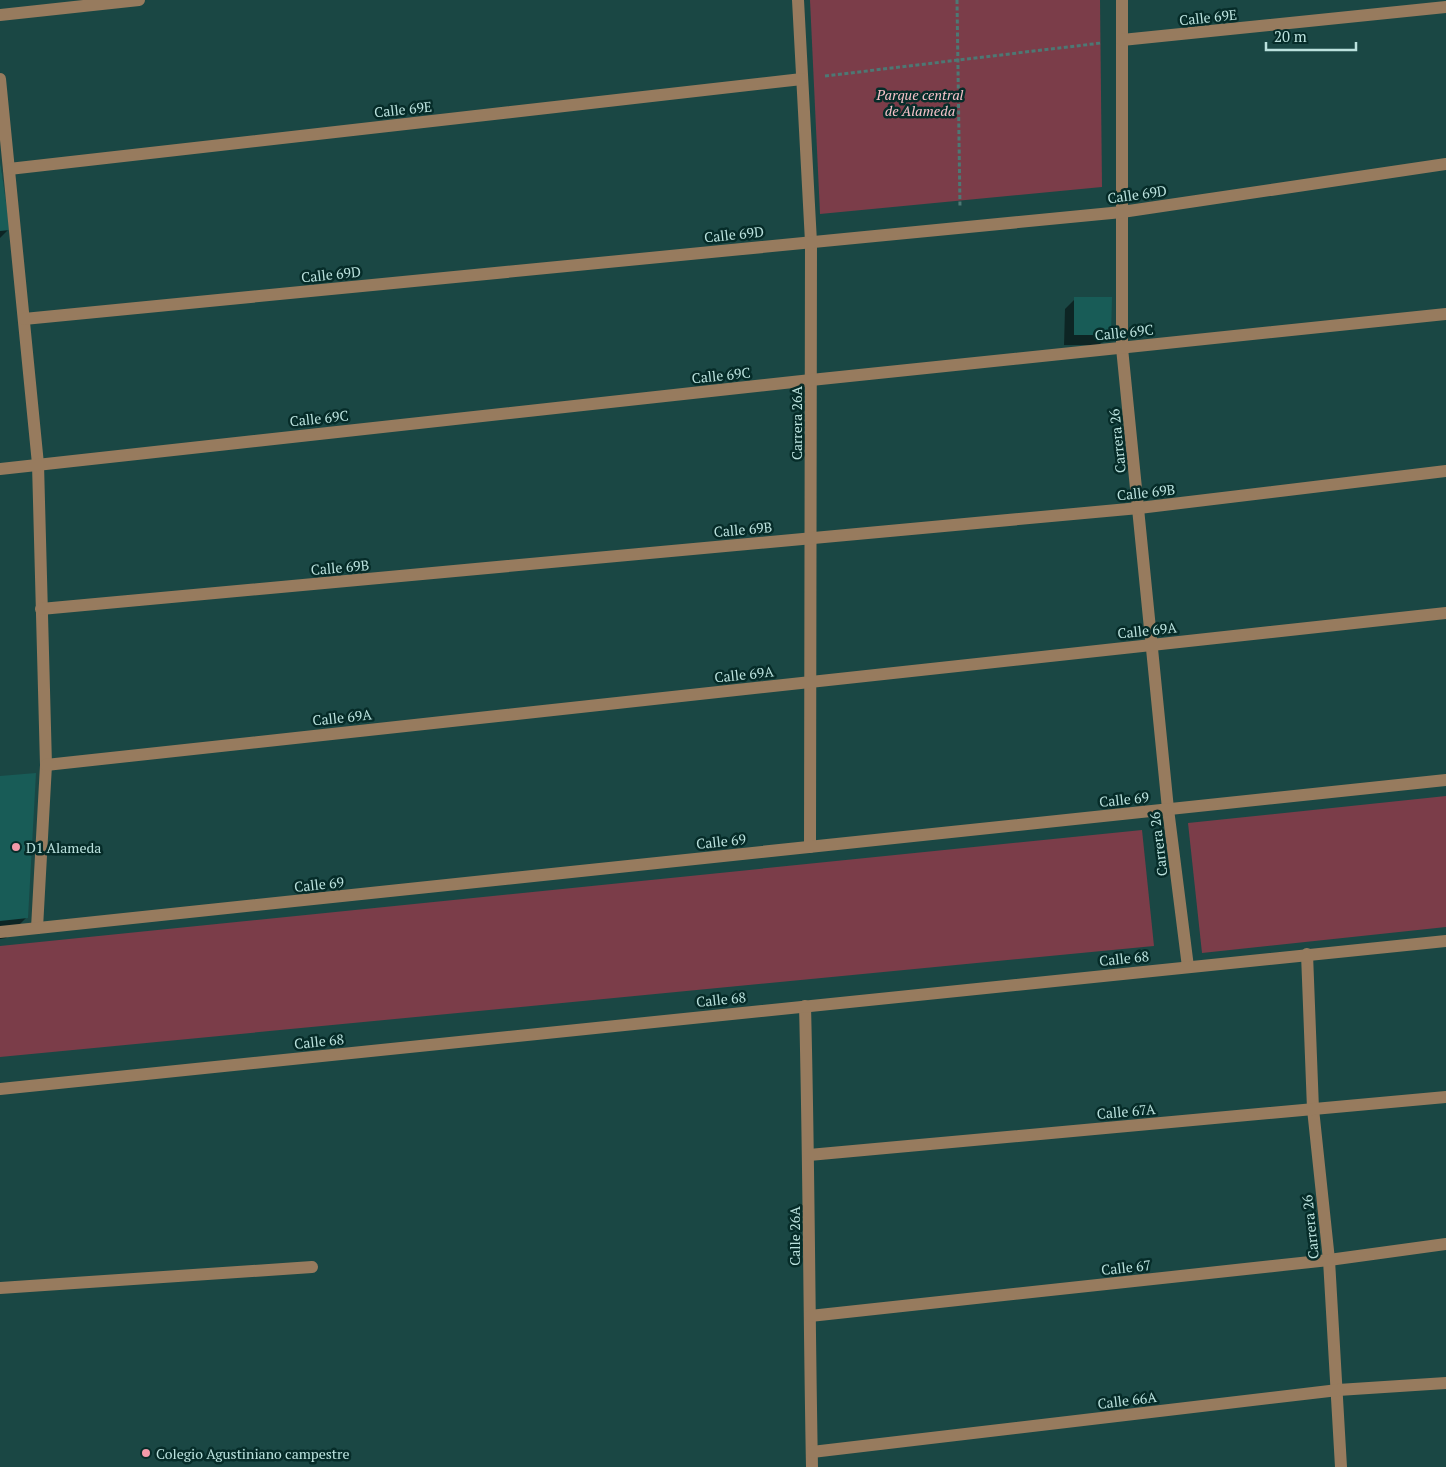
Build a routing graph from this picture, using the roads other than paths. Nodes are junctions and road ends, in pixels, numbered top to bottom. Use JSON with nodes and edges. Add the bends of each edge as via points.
{"nodes":[{"id":1,"x":139,"y":0,"type":"edge"},
{"id":2,"x":798,"y":0,"type":"edge"},
{"id":3,"x":1122,"y":0,"type":"edge"},
{"id":4,"x":1446,"y":7,"type":"edge"},
{"id":5,"x":0,"y":14,"type":"edge"},
{"id":6,"x":1122,"y":40,"type":"junction"},
{"id":7,"x":0,"y":79,"type":"edge"},
{"id":8,"x":802,"y":79,"type":"junction"},
{"id":9,"x":1446,"y":164,"type":"edge"},
{"id":10,"x":9,"y":169,"type":"junction"},
{"id":11,"x":1122,"y":212,"type":"junction"},
{"id":12,"x":811,"y":242,"type":"junction"},
{"id":13,"x":1446,"y":314,"type":"edge"},
{"id":14,"x":24,"y":319,"type":"junction"},
{"id":15,"x":1122,"y":348,"type":"junction"},
{"id":16,"x":811,"y":380,"type":"junction"},
{"id":17,"x":38,"y":464,"type":"junction"},
{"id":18,"x":0,"y":468,"type":"edge"},
{"id":19,"x":1446,"y":470,"type":"edge"},
{"id":20,"x":1139,"y":508,"type":"junction"},
{"id":21,"x":810,"y":538,"type":"junction"},
{"id":22,"x":42,"y":609,"type":"junction"},
{"id":23,"x":1446,"y":613,"type":"edge"},
{"id":24,"x":1152,"y":645,"type":"junction"},
{"id":25,"x":810,"y":682,"type":"junction"},
{"id":26,"x":46,"y":764,"type":"junction"},
{"id":27,"x":1446,"y":780,"type":"edge"},
{"id":28,"x":1168,"y":809,"type":"junction"},
{"id":29,"x":810,"y":847,"type":"junction"},
{"id":30,"x":37,"y":928,"type":"junction"},
{"id":31,"x":0,"y":932,"type":"edge"},
{"id":32,"x":1446,"y":941,"type":"edge"},
{"id":33,"x":1307,"y":954,"type":"junction"},
{"id":34,"x":1188,"y":967,"type":"junction"},
{"id":35,"x":805,"y":1006,"type":"junction"},
{"id":36,"x":0,"y":1089,"type":"edge"},
{"id":37,"x":1446,"y":1097,"type":"edge"},
{"id":38,"x":1313,"y":1109,"type":"junction"},
{"id":39,"x":809,"y":1155,"type":"junction"},
{"id":40,"x":1446,"y":1244,"type":"edge"},
{"id":41,"x":1329,"y":1260,"type":"junction"},
{"id":42,"x":312,"y":1267,"type":"dead end"},
{"id":43,"x":0,"y":1288,"type":"edge"},
{"id":44,"x":810,"y":1316,"type":"junction"},
{"id":45,"x":1446,"y":1383,"type":"edge"},
{"id":46,"x":1338,"y":1390,"type":"junction"},
{"id":47,"x":812,"y":1452,"type":"junction"},
{"id":48,"x":812,"y":1467,"type":"edge"},
{"id":49,"x":1341,"y":1467,"type":"edge"}],
"edges":[{"from":1,"to":5,"type":"street"},
{"from":2,"to":8,"type":"street","name":"Carrera 26A"},
{"from":3,"to":6,"type":"street","name":"Carrera 26"},
{"from":4,"to":6,"type":"street","name":"Calle 69E"},
{"from":6,"to":11,"type":"street","name":"Carrera 26"},
{"from":7,"to":10,"type":"street"},
{"from":8,"to":10,"type":"street","name":"Calle 69E"},
{"from":8,"to":12,"type":"street","name":"Carrera 26A"},
{"from":9,"to":11,"type":"street","name":"Calle 69D"},
{"from":10,"to":14,"type":"street"},
{"from":11,"to":12,"type":"street","name":"Calle 69D"},
{"from":11,"to":15,"type":"street","name":"Carrera 26"},
{"from":12,"to":14,"type":"street","name":"Calle 69D"},
{"from":12,"to":16,"type":"street","name":"Carrera 26A"},
{"from":13,"to":15,"type":"street","name":"Calle 69C"},
{"from":14,"to":17,"type":"street"},
{"from":15,"to":16,"type":"street","name":"Calle 69C"},
{"from":15,"to":20,"type":"street","name":"Carrera 26"},
{"from":16,"to":17,"type":"street","name":"Calle 69C"},
{"from":16,"to":21,"type":"street","name":"Carrera 26A"},
{"from":17,"to":18,"type":"street","name":"Calle 69C"},
{"from":17,"to":22,"type":"street"},
{"from":19,"to":20,"type":"street","name":"Calle 69B"},
{"from":20,"to":21,"type":"street","name":"Calle 69B"},
{"from":20,"to":24,"type":"street","name":"Carrera 26"},
{"from":21,"to":22,"type":"street","name":"Calle 69B"},
{"from":21,"to":25,"type":"street","name":"Carrera 26A"},
{"from":22,"to":26,"type":"street"},
{"from":23,"to":24,"type":"street","name":"Calle 69A"},
{"from":24,"to":25,"type":"street","name":"Calle 69A"},
{"from":24,"to":28,"type":"street","name":"Carrera 26"},
{"from":25,"to":26,"type":"street","name":"Calle 69A"},
{"from":25,"to":29,"type":"street","name":"Carrera 26A"},
{"from":26,"to":30,"type":"street"},
{"from":27,"to":28,"type":"street","name":"Calle 69"},
{"from":28,"to":29,"type":"street","name":"Calle 69"},
{"from":28,"to":34,"type":"street","name":"Carrera 26"},
{"from":29,"to":30,"type":"street","name":"Calle 69"},
{"from":30,"to":31,"type":"street","name":"Calle 69"},
{"from":32,"to":33,"type":"street","name":"Calle 68"},
{"from":33,"to":34,"type":"street","name":"Calle 68"},
{"from":33,"to":38,"type":"street","name":"Carrera 26"},
{"from":34,"to":35,"type":"street","name":"Calle 68"},
{"from":35,"to":36,"type":"street","name":"Calle 68"},
{"from":35,"to":39,"type":"street","name":"Calle 26A"},
{"from":37,"to":38,"type":"street","name":"Calle 67A"},
{"from":38,"to":39,"type":"street","name":"Calle 67A"},
{"from":38,"to":41,"type":"street","name":"Carrera 26"},
{"from":39,"to":44,"type":"street","name":"Calle 26A"},
{"from":40,"to":41,"type":"street","name":"Calle 67"},
{"from":41,"to":44,"type":"street","name":"Calle 67"},
{"from":41,"to":46,"type":"street","name":"Carrera 26"},
{"from":42,"to":43,"type":"street"},
{"from":44,"to":47,"type":"street","name":"Calle 26A"},
{"from":45,"to":46,"type":"street","name":"Calle 66A"},
{"from":46,"to":47,"type":"street","name":"Calle 66A"},
{"from":46,"to":49,"type":"street","name":"Carrera 26"},
{"from":47,"to":48,"type":"street","name":"Calle 26A"}]}
